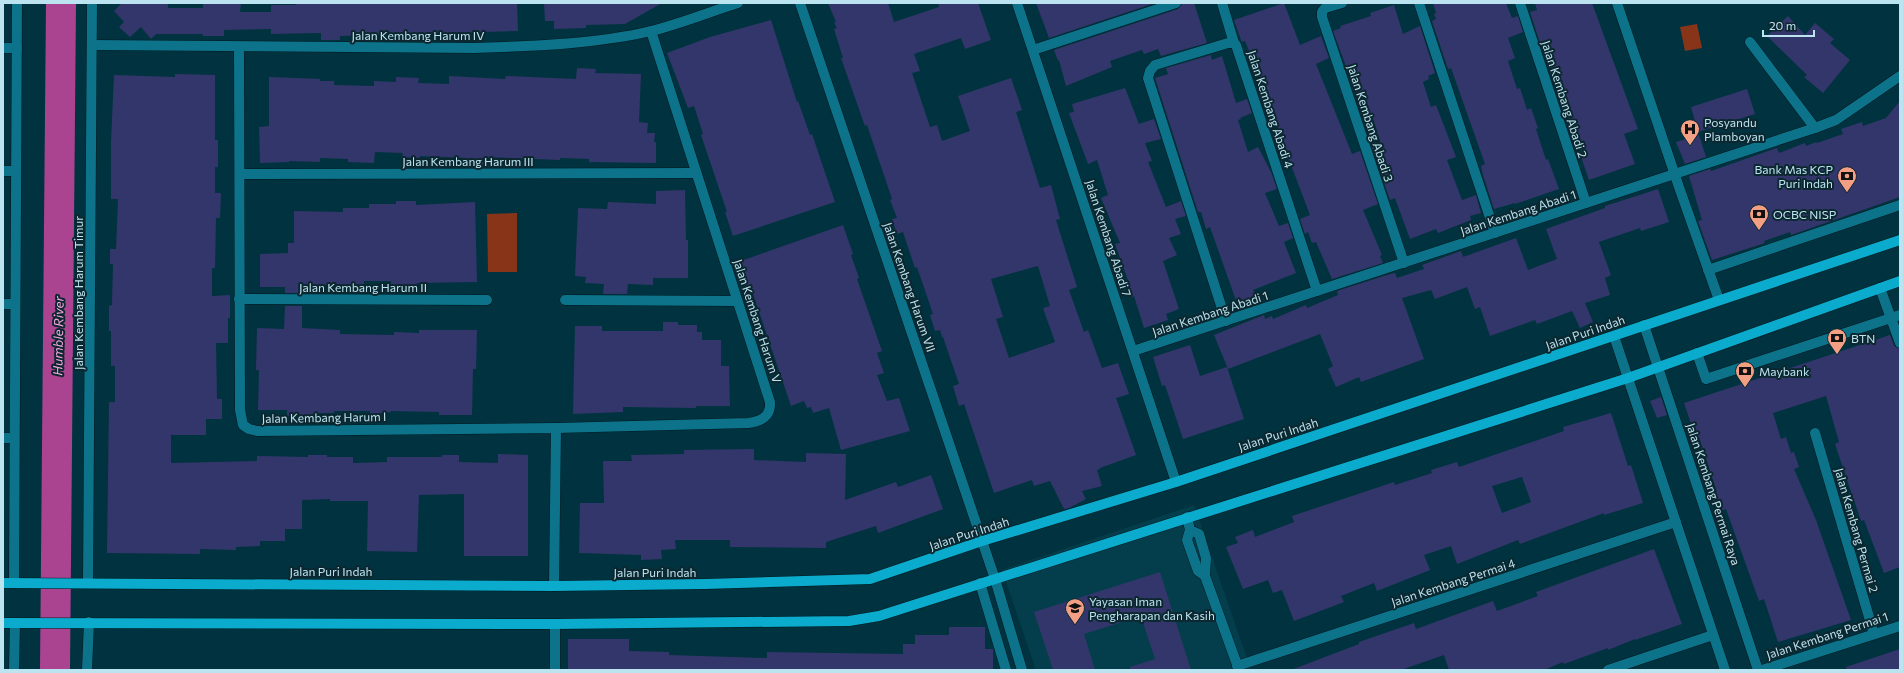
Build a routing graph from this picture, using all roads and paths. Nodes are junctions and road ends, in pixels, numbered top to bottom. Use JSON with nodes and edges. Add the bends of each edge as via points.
{"nodes":[{"id":1,"x":17,"y":3,"type":"edge"},
{"id":2,"x":92,"y":3,"type":"edge"},
{"id":3,"x":738,"y":3,"type":"edge"},
{"id":4,"x":800,"y":3,"type":"edge"},
{"id":5,"x":1017,"y":3,"type":"edge"},
{"id":6,"x":1176,"y":3,"type":"edge"},
{"id":7,"x":1222,"y":3,"type":"edge"},
{"id":8,"x":1342,"y":3,"type":"edge"},
{"id":9,"x":1419,"y":3,"type":"edge"},
{"id":10,"x":1520,"y":3,"type":"edge"},
{"id":11,"x":1617,"y":3,"type":"edge"},
{"id":12,"x":1320,"y":8,"type":"edge"},
{"id":13,"x":651,"y":31,"type":"junction"},
{"id":14,"x":1750,"y":42,"type":"dead end"},
{"id":15,"x":1234,"y":43,"type":"junction"},
{"id":16,"x":92,"y":45,"type":"junction"},
{"id":17,"x":239,"y":47,"type":"junction"},
{"id":18,"x":3,"y":48,"type":"edge"},
{"id":19,"x":17,"y":48,"type":"junction"},
{"id":20,"x":1033,"y":50,"type":"junction"},
{"id":21,"x":1900,"y":76,"type":"edge"},
{"id":22,"x":1815,"y":128,"type":"junction"},
{"id":23,"x":3,"y":171,"type":"edge"},
{"id":24,"x":16,"y":171,"type":"junction"},
{"id":25,"x":696,"y":173,"type":"junction"},
{"id":26,"x":240,"y":174,"type":"junction"},
{"id":27,"x":1674,"y":174,"type":"junction"},
{"id":28,"x":1586,"y":203,"type":"junction"},
{"id":29,"x":1900,"y":205,"type":"edge"},
{"id":30,"x":1495,"y":233,"type":"junction"},
{"id":31,"x":1900,"y":240,"type":"edge"},
{"id":32,"x":1404,"y":263,"type":"junction"},
{"id":33,"x":1708,"y":270,"type":"junction"},
{"id":34,"x":1900,"y":281,"type":"edge"},
{"id":35,"x":1880,"y":288,"type":"junction"},
{"id":36,"x":1317,"y":291,"type":"junction"},
{"id":37,"x":239,"y":299,"type":"junction"},
{"id":38,"x":487,"y":300,"type":"dead end"},
{"id":39,"x":565,"y":300,"type":"dead end"},
{"id":40,"x":1719,"y":300,"type":"junction"},
{"id":41,"x":737,"y":301,"type":"junction"},
{"id":42,"x":3,"y":304,"type":"edge"},
{"id":43,"x":15,"y":304,"type":"junction"},
{"id":44,"x":1895,"y":316,"type":"edge"},
{"id":45,"x":1226,"y":321,"type":"junction"},
{"id":46,"x":1644,"y":325,"type":"junction"},
{"id":47,"x":1614,"y":336,"type":"junction"},
{"id":48,"x":1900,"y":343,"type":"edge"},
{"id":49,"x":1133,"y":351,"type":"junction"},
{"id":50,"x":1697,"y":353,"type":"junction"},
{"id":51,"x":1658,"y":367,"type":"junction"},
{"id":52,"x":1628,"y":378,"type":"junction"},
{"id":53,"x":556,"y":428,"type":"junction"},
{"id":54,"x":1815,"y":433,"type":"dead end"},
{"id":55,"x":3,"y":438,"type":"edge"},
{"id":56,"x":14,"y":438,"type":"junction"},
{"id":57,"x":1176,"y":482,"type":"junction"},
{"id":58,"x":1187,"y":517,"type":"junction"},
{"id":59,"x":1676,"y":522,"type":"junction"},
{"id":60,"x":982,"y":541,"type":"junction"},
{"id":61,"x":994,"y":578,"type":"junction"},
{"id":62,"x":84,"y":582,"type":"junction"},
{"id":63,"x":3,"y":583,"type":"edge"},
{"id":64,"x":14,"y":583,"type":"junction"},
{"id":65,"x":980,"y":583,"type":"junction"},
{"id":66,"x":554,"y":586,"type":"junction"},
{"id":67,"x":3,"y":622,"type":"edge"},
{"id":68,"x":14,"y":622,"type":"junction"},
{"id":69,"x":84,"y":622,"type":"junction"},
{"id":70,"x":555,"y":624,"type":"junction"},
{"id":71,"x":1900,"y":626,"type":"edge"},
{"id":72,"x":1874,"y":634,"type":"junction"},
{"id":73,"x":1713,"y":635,"type":"junction"},
{"id":74,"x":1238,"y":668,"type":"edge"},
{"id":75,"x":14,"y":670,"type":"edge"},
{"id":76,"x":87,"y":670,"type":"edge"},
{"id":77,"x":555,"y":670,"type":"edge"},
{"id":78,"x":1006,"y":670,"type":"edge"},
{"id":79,"x":1022,"y":670,"type":"edge"},
{"id":80,"x":1608,"y":670,"type":"edge"},
{"id":81,"x":1725,"y":670,"type":"edge"},
{"id":82,"x":1758,"y":670,"type":"edge"},
{"id":83,"x":1762,"y":670,"type":"edge"}],
"edges":[{"from":1,"to":19,"type":"street"},
{"from":2,"to":16,"type":"street","name":"Jalan Kembang Harum Timur"},
{"from":3,"to":13,"type":"street","name":"Jalan Kembang Harum IV"},
{"from":4,"to":60,"type":"street","name":"Jalan Kembang Harum VII"},
{"from":5,"to":20,"type":"street","name":"Jalan Kembang Abadi 7"},
{"from":6,"to":20,"type":"street"},
{"from":7,"to":15,"type":"street"},
{"from":8,"to":12,"type":"street","name":"Jalan Kembang Abadi 3"},
{"from":9,"to":30,"type":"street"},
{"from":10,"to":28,"type":"street","name":"Jalan Kembang Abadi 2"},
{"from":11,"to":27,"type":"street"},
{"from":12,"to":32,"type":"street","name":"Jalan Kembang Abadi 3"},
{"from":13,"to":17,"type":"street","name":"Jalan Kembang Harum IV","via":[[552,44],[491,48]]},
{"from":13,"to":25,"type":"street","name":"Jalan Kembang Harum V"},
{"from":14,"to":22,"type":"street"},
{"from":15,"to":36,"type":"street","name":"Jalan Kembang Abadi 4"},
{"from":15,"to":45,"type":"street","name":"Jalan Kembang Abadi 4","via":[[1155,66],[1148,78]]},
{"from":16,"to":17,"type":"street","name":"Jalan Kembang Harum IV"},
{"from":16,"to":62,"type":"street","name":"Jalan Kembang Harum Timur"},
{"from":17,"to":26,"type":"street","name":"Jalan Kembang Harum I"},
{"from":18,"to":19,"type":"street"},
{"from":19,"to":24,"type":"street"},
{"from":20,"to":49,"type":"street","name":"Jalan Kembang Abadi 7"},
{"from":21,"to":22,"type":"street","name":"Jalan Kembang Abadi 1","via":[[1836,120]]},
{"from":22,"to":27,"type":"street","name":"Jalan Kembang Abadi 1"},
{"from":23,"to":24,"type":"street"},
{"from":24,"to":43,"type":"street"},
{"from":25,"to":26,"type":"street","name":"Jalan Kembang Harum III"},
{"from":25,"to":41,"type":"street","name":"Jalan Kembang Harum V"},
{"from":26,"to":37,"type":"street","name":"Jalan Kembang Harum I"},
{"from":27,"to":28,"type":"street","name":"Jalan Kembang Abadi 1"},
{"from":27,"to":33,"type":"street"},
{"from":28,"to":30,"type":"street","name":"Jalan Kembang Abadi 1"},
{"from":29,"to":33,"type":"street"},
{"from":30,"to":32,"type":"street","name":"Jalan Kembang Abadi 1"},
{"from":31,"to":40,"type":"main road","name":"Jalan Puri Indah"},
{"from":32,"to":36,"type":"street","name":"Jalan Kembang Abadi 1"},
{"from":33,"to":40,"type":"street"},
{"from":34,"to":35,"type":"main road"},
{"from":35,"to":44,"type":"street"},
{"from":35,"to":50,"type":"main road"},
{"from":36,"to":45,"type":"street","name":"Jalan Kembang Abadi 1"},
{"from":37,"to":38,"type":"street","name":"Jalan Kembang Harum II"},
{"from":37,"to":53,"type":"street","name":"Jalan Kembang Harum I","via":[[240,410],[243,424],[249,429],[256,431]]},
{"from":39,"to":41,"type":"street"},
{"from":40,"to":46,"type":"main road","name":"Jalan Puri Indah"},
{"from":41,"to":53,"type":"street","name":"Jalan Kembang Harum V","via":[[770,402],[770,412],[763,419],[748,423]]},
{"from":42,"to":43,"type":"street"},
{"from":43,"to":56,"type":"street"},
{"from":44,"to":48,"type":"street"},
{"from":44,"to":50,"type":"street","via":[[1706,379]]},
{"from":45,"to":49,"type":"street","name":"Jalan Kembang Abadi 1"},
{"from":46,"to":47,"type":"main road","name":"Jalan Puri Indah"},
{"from":46,"to":51,"type":"street","name":"Jalan Kembang Permai Raya"},
{"from":47,"to":52,"type":"street"},
{"from":47,"to":57,"type":"main road","name":"Jalan Puri Indah"},
{"from":49,"to":57,"type":"street","name":"Jalan Kembang Abadi 7"},
{"from":50,"to":51,"type":"main road"},
{"from":51,"to":52,"type":"main road"},
{"from":51,"to":82,"type":"street","name":"Jalan Kembang Permai Raya"},
{"from":52,"to":58,"type":"main road"},
{"from":52,"to":59,"type":"street"},
{"from":53,"to":66,"type":"street"},
{"from":54,"to":72,"type":"street","name":"Jalan Kembang Permai 2"},
{"from":55,"to":56,"type":"street"},
{"from":56,"to":64,"type":"street"},
{"from":57,"to":60,"type":"main road","name":"Jalan Puri Indah"},
{"from":58,"to":61,"type":"main road"},
{"from":58,"to":74,"type":"street","via":[[1190,530],[1199,534],[1206,558],[1205,576]]},
{"from":59,"to":73,"type":"street"},
{"from":59,"to":74,"type":"street","name":"Jalan Kembang Permai 4"},
{"from":60,"to":61,"type":"street","name":"Jalan Kembang Harum VII"},
{"from":60,"to":66,"type":"main road","name":"Jalan Puri Indah","via":[[886,575],[864,580]]},
{"from":61,"to":65,"type":"main road"},
{"from":61,"to":79,"type":"street","name":"Jalan Kembang Harum VII"},
{"from":62,"to":64,"type":"main road","name":"Jalan Puri Indah"},
{"from":62,"to":66,"type":"main road","name":"Jalan Puri Indah"},
{"from":63,"to":64,"type":"main road","name":"Jalan Puri Indah"},
{"from":65,"to":70,"type":"main road","via":[[879,616],[849,621]]},
{"from":65,"to":78,"type":"street"},
{"from":67,"to":68,"type":"main road"},
{"from":68,"to":69,"type":"main road"},
{"from":68,"to":75,"type":"street"},
{"from":69,"to":70,"type":"main road"},
{"from":69,"to":76,"type":"street"},
{"from":70,"to":77,"type":"street"},
{"from":71,"to":72,"type":"street","name":"Jalan Kembang Permai 1"},
{"from":72,"to":83,"type":"street","name":"Jalan Kembang Permai 1"},
{"from":73,"to":80,"type":"street"},
{"from":73,"to":81,"type":"street"}]}
